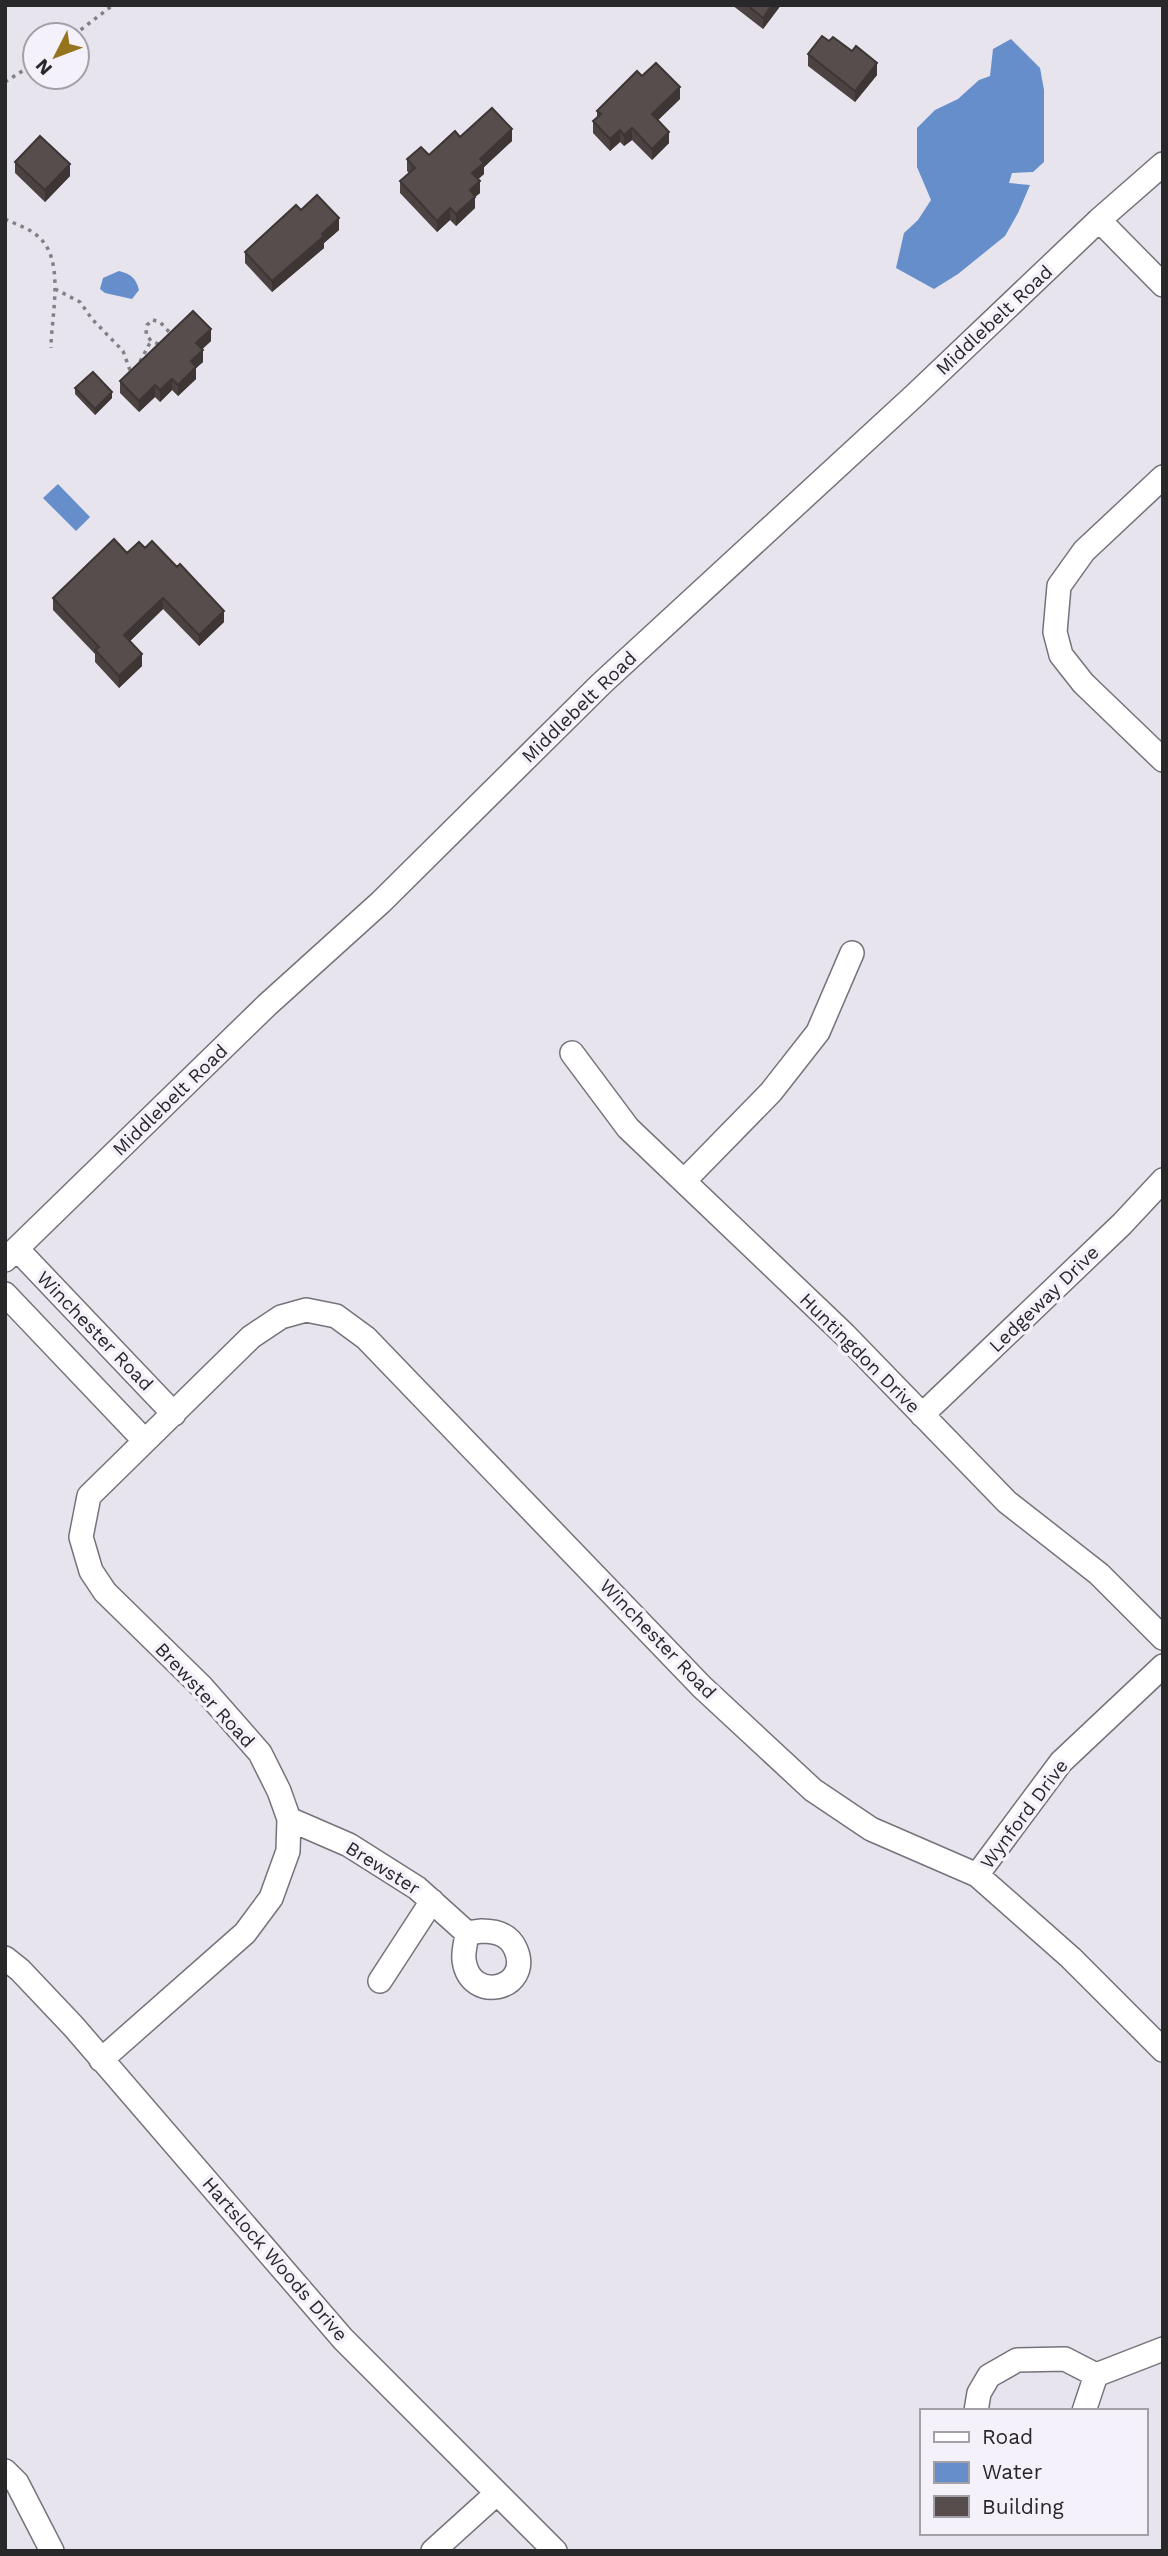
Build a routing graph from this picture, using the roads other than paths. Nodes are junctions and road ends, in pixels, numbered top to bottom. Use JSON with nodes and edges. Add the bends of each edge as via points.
{"nodes":[{"id":1,"x":1163,"y":164,"type":"edge"},
{"id":2,"x":1099,"y":220,"type":"junction"},
{"id":3,"x":1163,"y":285,"type":"edge"},
{"id":4,"x":1163,"y":477,"type":"edge"},
{"id":5,"x":1163,"y":760,"type":"edge"},
{"id":6,"x":852,"y":953,"type":"dead end"},
{"id":7,"x":572,"y":1053,"type":"dead end"},
{"id":8,"x":1163,"y":1180,"type":"edge"},
{"id":9,"x":684,"y":1181,"type":"junction"},
{"id":10,"x":11,"y":1255,"type":"edge"},
{"id":11,"x":5,"y":1294,"type":"edge"},
{"id":12,"x":922,"y":1415,"type":"junction"},
{"id":13,"x":159,"y":1427,"type":"junction"},
{"id":14,"x":1163,"y":1638,"type":"edge"},
{"id":15,"x":1163,"y":1665,"type":"edge"},
{"id":16,"x":289,"y":1819,"type":"junction"},
{"id":17,"x":977,"y":1875,"type":"junction"},
{"id":18,"x":432,"y":1901,"type":"junction"},
{"id":19,"x":467,"y":1933,"type":"dead end"},
{"id":20,"x":5,"y":1958,"type":"edge"},
{"id":21,"x":380,"y":1981,"type":"dead end"},
{"id":22,"x":1163,"y":2050,"type":"edge"},
{"id":23,"x":102,"y":2060,"type":"junction"},
{"id":24,"x":1163,"y":2349,"type":"edge"},
{"id":25,"x":1096,"y":2375,"type":"junction"},
{"id":26,"x":976,"y":2409,"type":"edge"},
{"id":27,"x":1085,"y":2409,"type":"edge"},
{"id":28,"x":5,"y":2471,"type":"edge"},
{"id":29,"x":496,"y":2494,"type":"junction"},
{"id":30,"x":52,"y":2551,"type":"edge"},
{"id":31,"x":433,"y":2551,"type":"edge"},
{"id":32,"x":555,"y":2551,"type":"edge"}],
"edges":[{"from":1,"to":2,"type":"street","name":"Middlebelt Road"},
{"from":2,"to":3,"type":"street"},
{"from":2,"to":10,"type":"street","name":"Middlebelt Road","via":[[601,684]]},
{"from":4,"to":5,"type":"street","via":[[1084,551],[1059,586],[1055,632],[1061,655],[1083,683]]},
{"from":6,"to":9,"type":"street","via":[[818,1032],[771,1092]]},
{"from":7,"to":9,"type":"street","name":"Huntingdon Drive","via":[[628,1128]]},
{"from":8,"to":12,"type":"street","name":"Ledgeway Drive"},
{"from":9,"to":12,"type":"street","name":"Huntingdon Drive"},
{"from":10,"to":13,"type":"street","name":"Winchester Road"},
{"from":11,"to":13,"type":"street","name":"Winchester Road"},
{"from":12,"to":14,"type":"street","name":"Huntingdon Drive","via":[[1007,1502],[1099,1574]]},
{"from":13,"to":16,"type":"street","name":"Brewster Road","via":[[89,1496],[81,1537],[90,1571],[260,1753]]},
{"from":13,"to":17,"type":"street","name":"Winchester Road","via":[[251,1336],[281,1317],[306,1310],[336,1316],[366,1338],[702,1687],[813,1790],[871,1829]]},
{"from":15,"to":17,"type":"street","name":"Wynford Drive","via":[[1061,1762]]},
{"from":16,"to":18,"type":"street","name":"Brewster","via":[[349,1845]]},
{"from":16,"to":23,"type":"street","name":"Brewster Road","via":[[288,1851],[271,1898],[245,1933]]},
{"from":17,"to":22,"type":"street","name":"Winchester Road"},
{"from":18,"to":19,"type":"street","name":"Brewster"},
{"from":18,"to":21,"type":"street"},
{"from":20,"to":23,"type":"street","name":"Hartslock Woods Drive"},
{"from":23,"to":29,"type":"street","name":"Hartslock Woods Drive","via":[[343,2339]]},
{"from":24,"to":25,"type":"street"},
{"from":25,"to":26,"type":"street","via":[[1065,2359],[1017,2360],[989,2375]]},
{"from":25,"to":27,"type":"street"},
{"from":28,"to":30,"type":"street","via":[[17,2483]]},
{"from":29,"to":31,"type":"street"},
{"from":29,"to":32,"type":"street","name":"Hartslock Woods Drive"}]}
